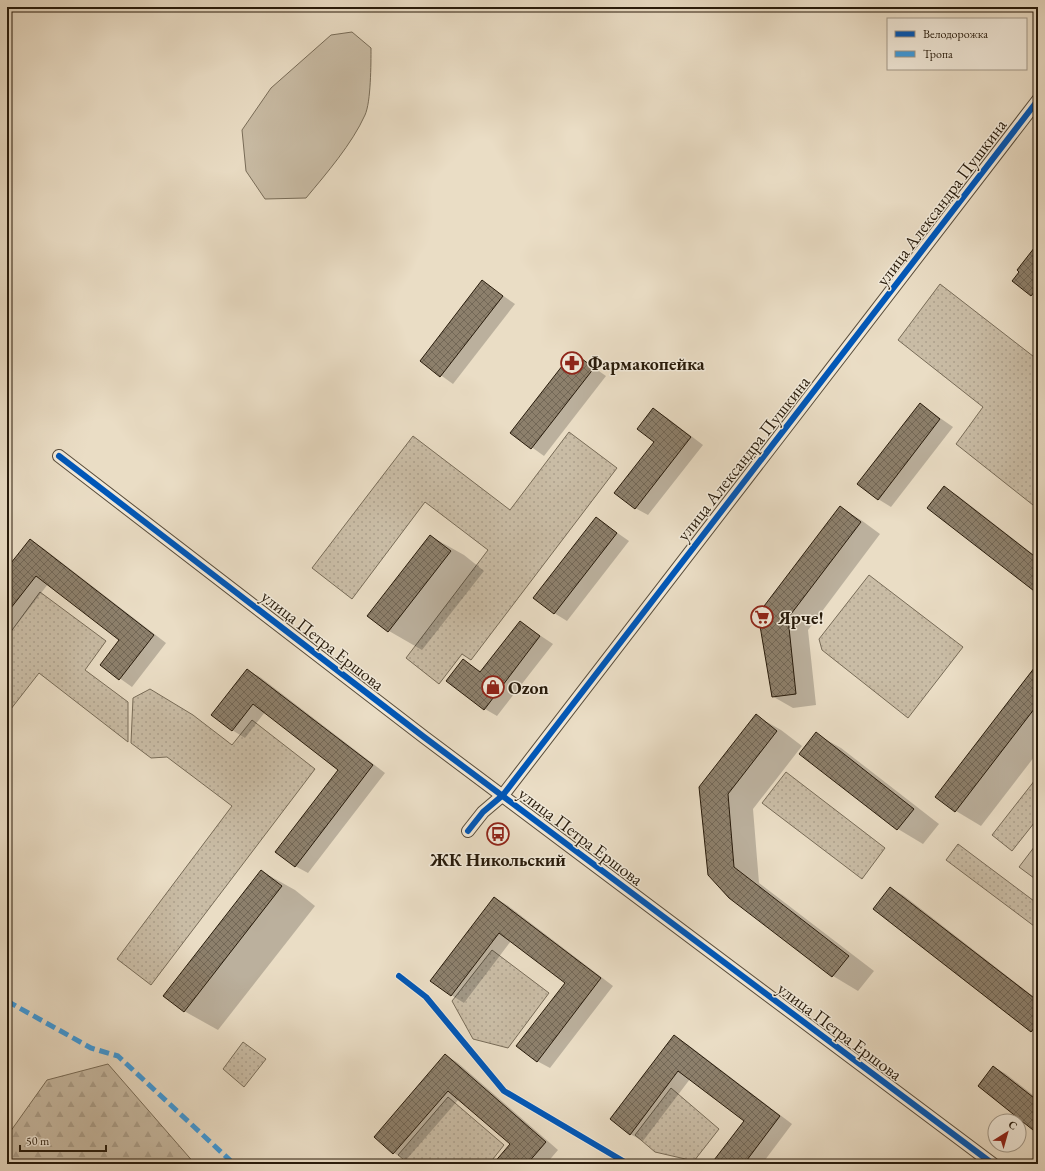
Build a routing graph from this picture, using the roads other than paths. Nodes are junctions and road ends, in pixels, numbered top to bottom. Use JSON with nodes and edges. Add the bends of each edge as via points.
{"nodes":[{"id":1,"x":1038,"y":100,"type":"edge"},
{"id":2,"x":59,"y":456,"type":"dead end"},
{"id":3,"x":503,"y":795,"type":"junction"},
{"id":4,"x":468,"y":831,"type":"dead end"},
{"id":5,"x":993,"y":1164,"type":"edge"}],
"edges":[{"from":1,"to":3,"type":"street","name":"улица Александра Пушкина"},
{"from":2,"to":3,"type":"street","name":"улица Петра Ершова"},
{"from":3,"to":4,"type":"street","name":"улица Александра Пушкина","via":[[483,812]]},
{"from":3,"to":5,"type":"street","name":"улица Петра Ершова"}]}
